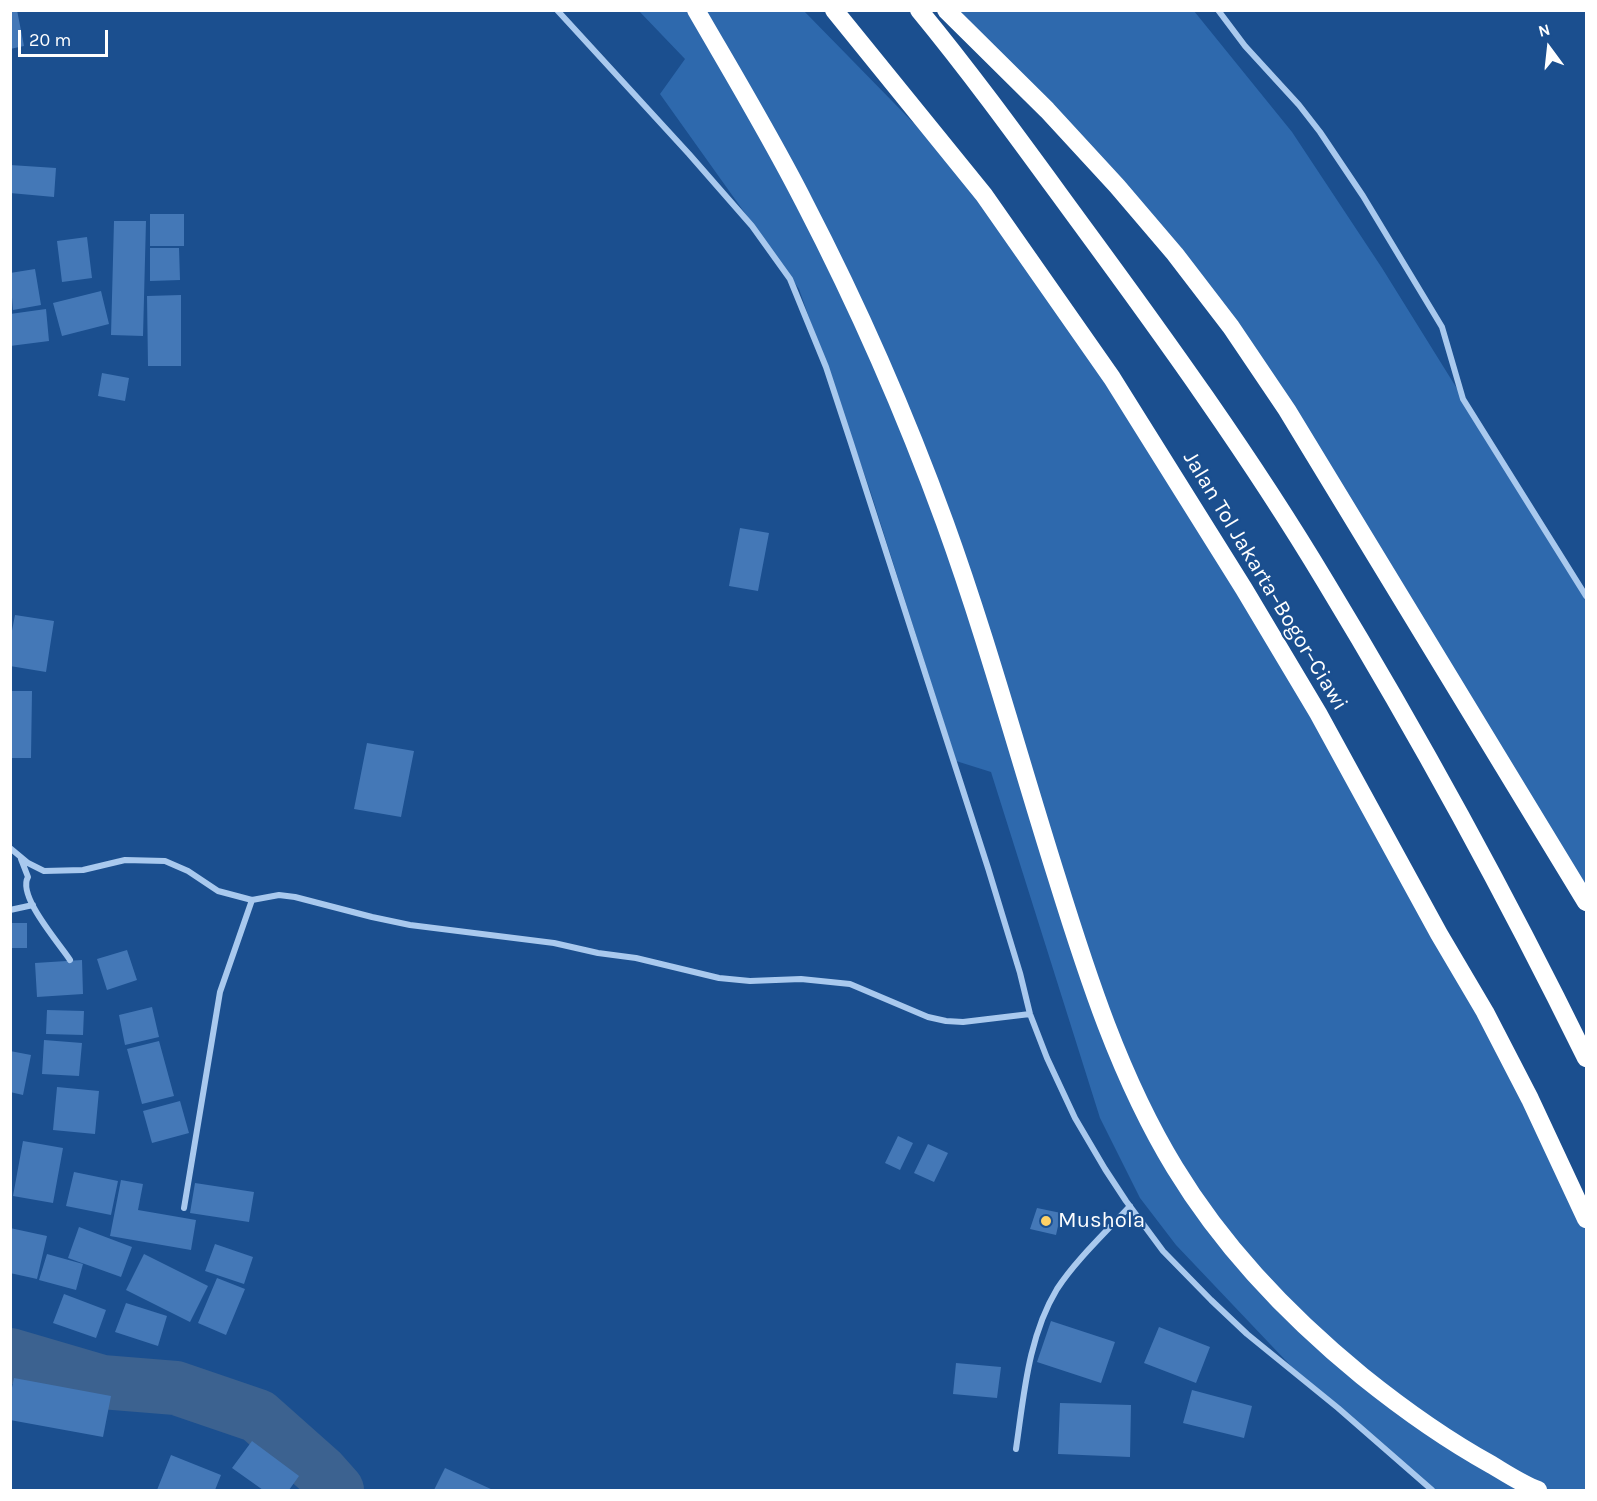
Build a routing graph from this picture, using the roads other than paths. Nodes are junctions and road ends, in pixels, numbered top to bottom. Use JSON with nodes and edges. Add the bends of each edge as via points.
{"nodes":[{"id":1,"x":557,"y":10,"type":"edge"},
{"id":2,"x":696,"y":10,"type":"edge"},
{"id":3,"x":834,"y":10,"type":"edge"},
{"id":4,"x":919,"y":10,"type":"edge"},
{"id":5,"x":946,"y":10,"type":"edge"},
{"id":6,"x":1218,"y":10,"type":"edge"},
{"id":7,"x":1587,"y":596,"type":"edge"},
{"id":8,"x":10,"y":848,"type":"edge"},
{"id":9,"x":21,"y":858,"type":"junction"},
{"id":10,"x":252,"y":900,"type":"junction"},
{"id":11,"x":1587,"y":902,"type":"edge"},
{"id":12,"x":33,"y":905,"type":"junction"},
{"id":13,"x":10,"y":910,"type":"edge"},
{"id":14,"x":70,"y":960,"type":"dead end"},
{"id":15,"x":1030,"y":1014,"type":"junction"},
{"id":16,"x":1587,"y":1058,"type":"edge"},
{"id":17,"x":1130,"y":1206,"type":"junction"},
{"id":18,"x":184,"y":1208,"type":"dead end"},
{"id":19,"x":1587,"y":1219,"type":"edge"},
{"id":20,"x":1016,"y":1449,"type":"dead end"},
{"id":21,"x":1432,"y":1491,"type":"edge"},
{"id":22,"x":1538,"y":1491,"type":"edge"}],
"edges":[{"from":1,"to":15,"type":"street","via":[[736,208],[790,279],[851,442],[988,868]]},
{"from":2,"to":22,"type":"highway","via":[[804,202],[902,411],[946,526],[1091,982],[1145,1115],[1176,1170],[1216,1227],[1268,1289],[1321,1342],[1449,1442]]},
{"from":3,"to":19,"type":"highway","name":"Jalan Tol Jakarta–Bogor–Ciawi","via":[[984,195],[1112,378],[1244,589],[1485,1012]]},
{"from":4,"to":16,"type":"highway","name":"Jalan Tol Jakarta–Bogor–Ciawi","via":[[1146,312],[1247,458],[1403,712],[1506,898]]},
{"from":5,"to":11,"type":"highway","via":[[1118,186],[1231,327],[1287,410]]},
{"from":6,"to":7,"type":"street","via":[[1299,105],[1363,196],[1442,327],[1463,399]]},
{"from":8,"to":9,"type":"street"},
{"from":9,"to":10,"type":"street","via":[[44,871],[83,870],[125,860],[165,861],[218,891]]},
{"from":9,"to":12,"type":"street","via":[[28,877],[26,890]]},
{"from":10,"to":15,"type":"street","via":[[279,895],[295,897],[410,925],[636,958],[719,978],[850,984],[946,1021]]},
{"from":10,"to":18,"type":"street","via":[[220,992]]},
{"from":12,"to":13,"type":"street"},
{"from":12,"to":14,"type":"street"},
{"from":15,"to":17,"type":"street","via":[[1075,1118]]},
{"from":17,"to":20,"type":"street","via":[[1058,1288],[1044,1314],[1027,1377]]},
{"from":17,"to":21,"type":"street","via":[[1163,1251],[1240,1328]]}]}
